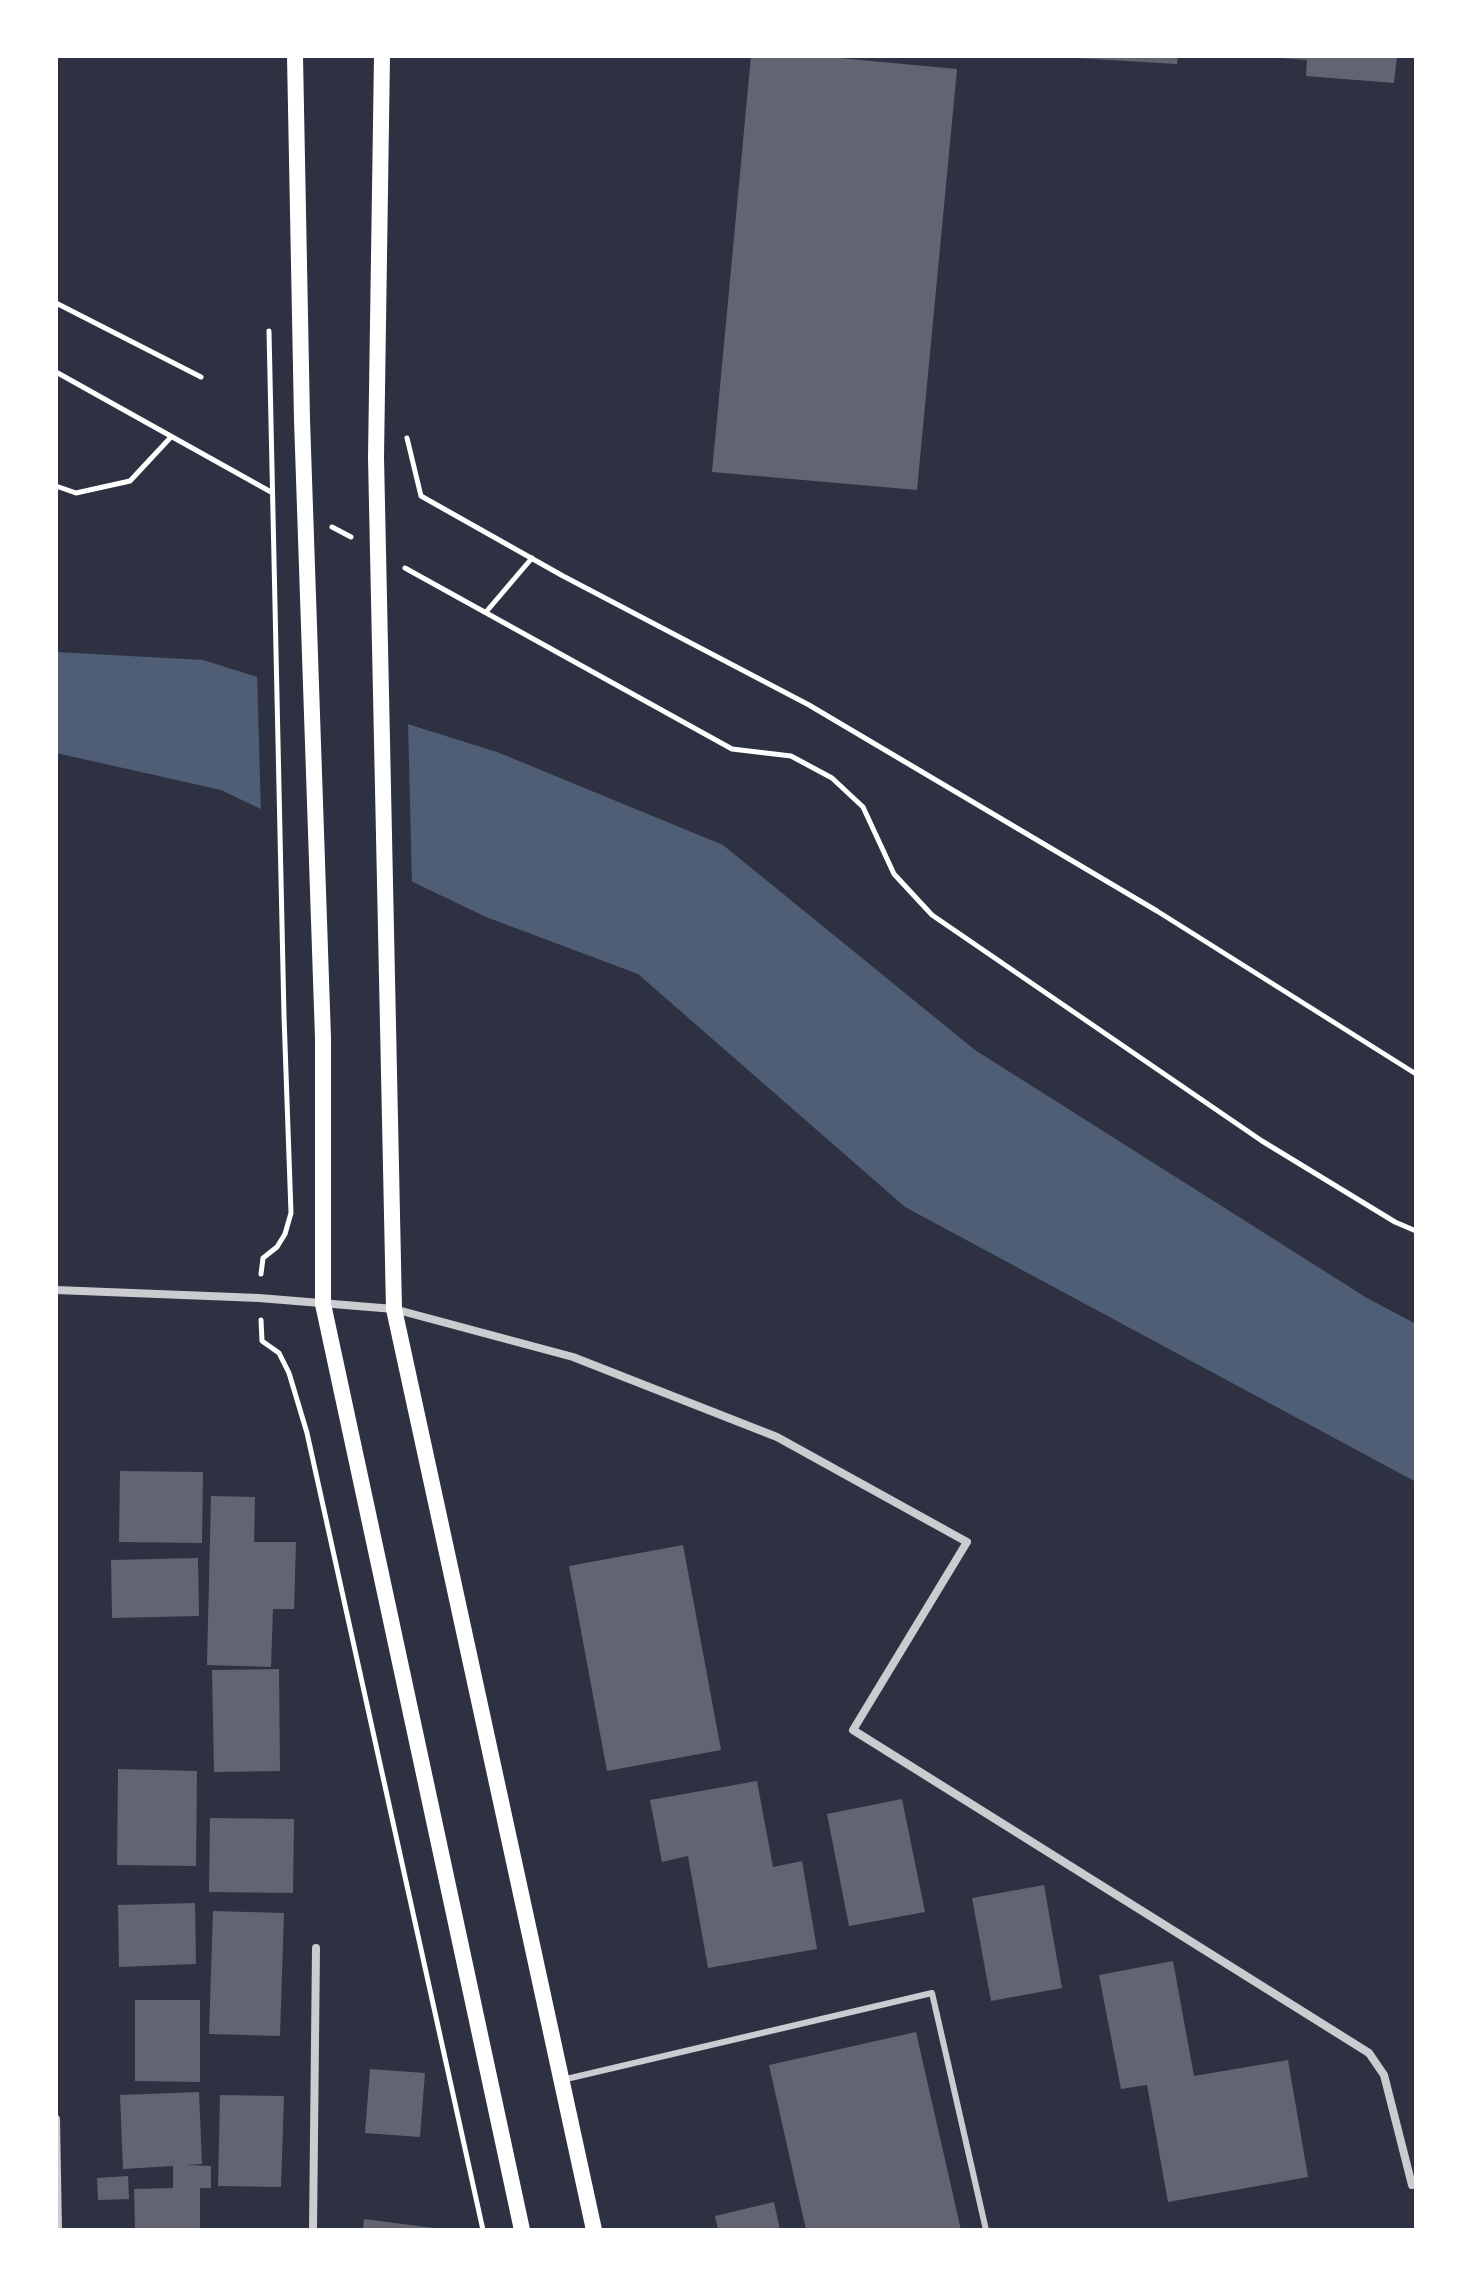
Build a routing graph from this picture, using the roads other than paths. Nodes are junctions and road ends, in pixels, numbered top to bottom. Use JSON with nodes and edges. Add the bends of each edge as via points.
{"nodes":[{"id":1,"x":295,"y":56,"type":"edge"},
{"id":2,"x":382,"y":56,"type":"edge"},
{"id":3,"x":56,"y":1290,"type":"edge"},
{"id":4,"x":323,"y":1304,"type":"junction"},
{"id":5,"x":394,"y":1309,"type":"junction"},
{"id":6,"x":316,"y":1948,"type":"dead end"},
{"id":7,"x":562,"y":2080,"type":"junction"},
{"id":8,"x":56,"y":2119,"type":"edge"},
{"id":9,"x":1412,"y":2185,"type":"dead end"},
{"id":10,"x":58,"y":2230,"type":"edge"},
{"id":11,"x":313,"y":2230,"type":"edge"},
{"id":12,"x":522,"y":2230,"type":"edge"},
{"id":13,"x":594,"y":2230,"type":"edge"},
{"id":14,"x":986,"y":2230,"type":"edge"}],
"edges":[{"from":1,"to":4,"type":"main road","via":[[323,1038]]},
{"from":2,"to":5,"type":"main road","via":[[376,457]]},
{"from":3,"to":4,"type":"street"},
{"from":4,"to":5,"type":"street"},
{"from":4,"to":12,"type":"main road"},
{"from":5,"to":7,"type":"main road"},
{"from":5,"to":9,"type":"street","via":[[573,1357],[777,1437],[967,1542],[853,1730],[1369,2053],[1384,2075]]},
{"from":6,"to":11,"type":"street"},
{"from":7,"to":13,"type":"main road"},
{"from":7,"to":14,"type":"lane","via":[[932,1993]]},
{"from":8,"to":10,"type":"street"}]}
